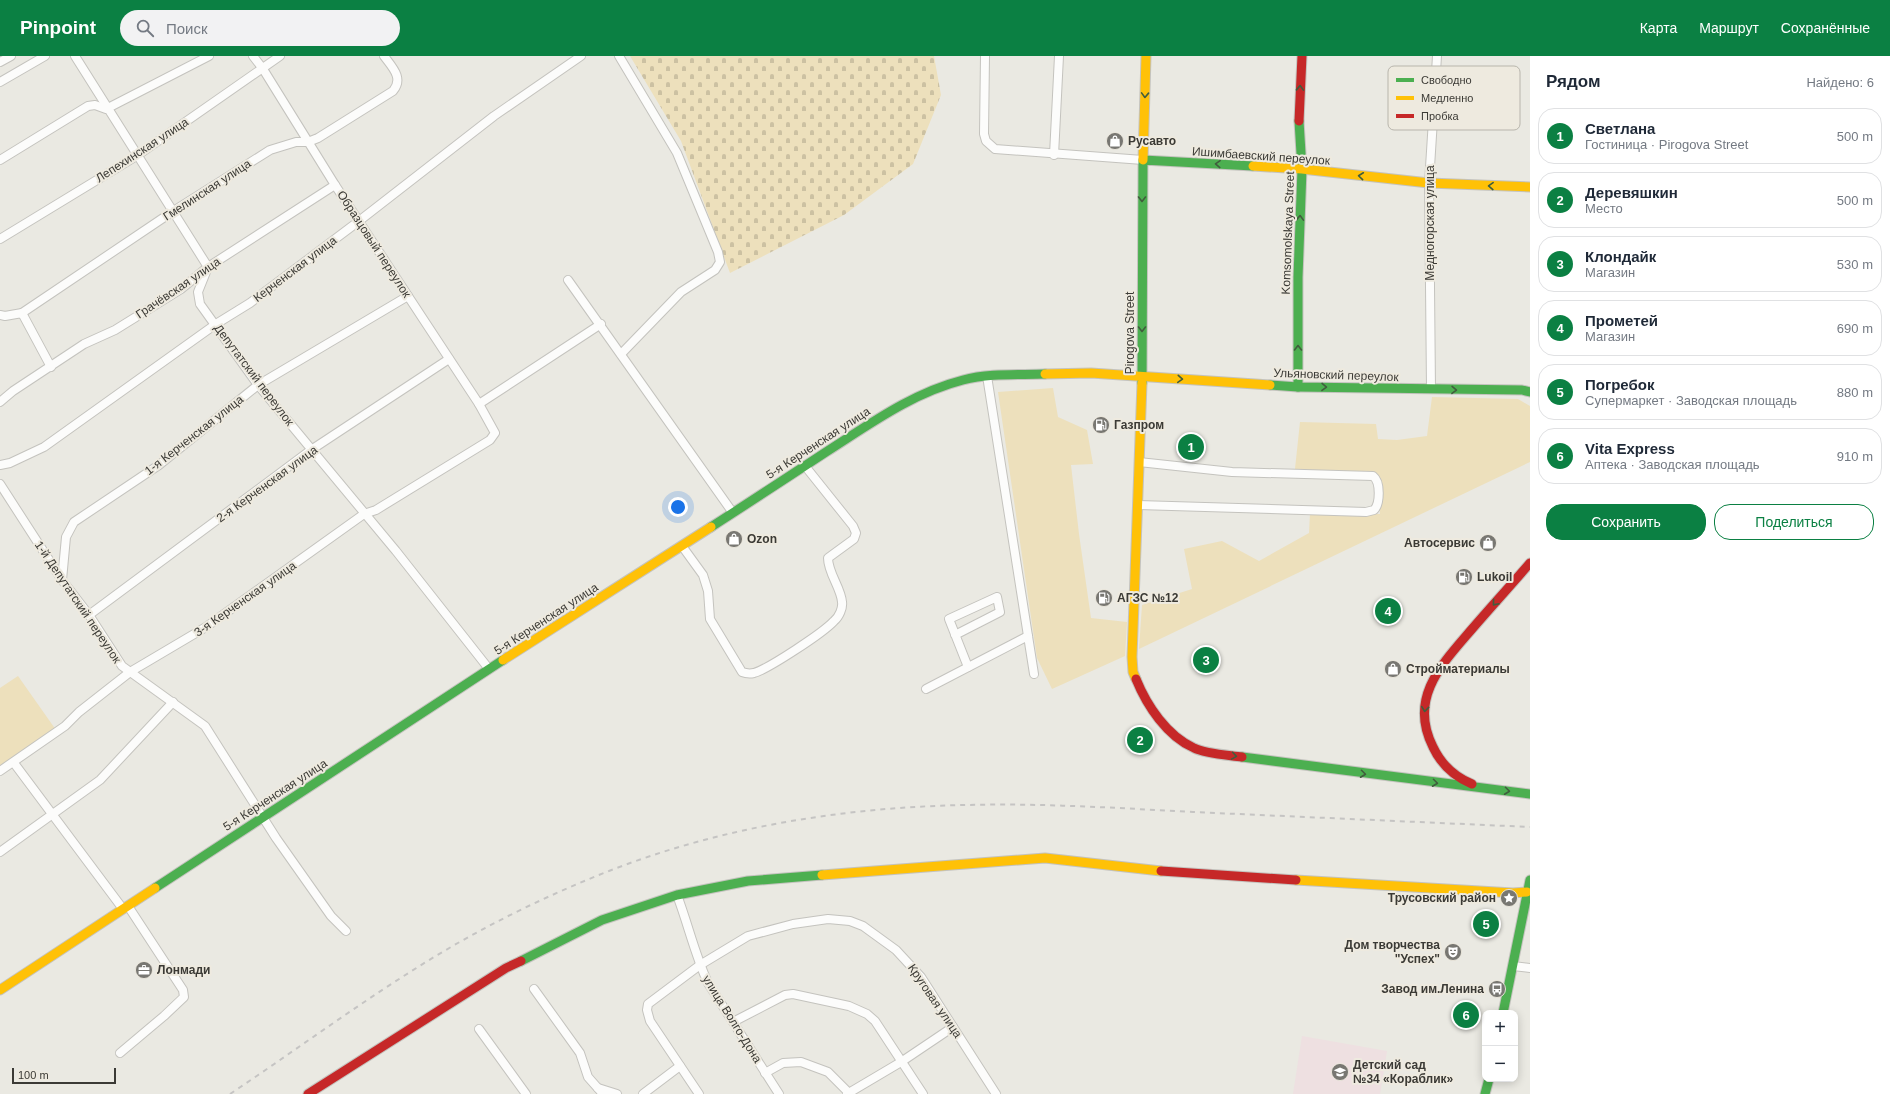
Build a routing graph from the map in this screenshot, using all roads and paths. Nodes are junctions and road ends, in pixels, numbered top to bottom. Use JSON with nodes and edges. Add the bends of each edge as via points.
{"nodes":[{"id":1,"x":11,"y":56,"type":"edge"},
{"id":2,"x":45,"y":56,"type":"edge"},
{"id":3,"x":75,"y":56,"type":"edge"},
{"id":4,"x":209,"y":56,"type":"edge"},
{"id":5,"x":253,"y":56,"type":"edge"},
{"id":6,"x":280,"y":56,"type":"edge"},
{"id":7,"x":384,"y":56,"type":"edge"},
{"id":8,"x":581,"y":56,"type":"edge"},
{"id":9,"x":619,"y":56,"type":"edge"},
{"id":10,"x":985,"y":56,"type":"edge"},
{"id":11,"x":1059,"y":56,"type":"edge"},
{"id":12,"x":1146,"y":56,"type":"edge"},
{"id":13,"x":1302,"y":56,"type":"edge"},
{"id":14,"x":1438,"y":56,"type":"edge"},
{"id":15,"x":0,"y":62,"type":"edge"},
{"id":16,"x":1437,"y":66,"type":"edge"},
{"id":17,"x":263,"y":69,"type":"junction"},
{"id":18,"x":0,"y":82,"type":"edge"},
{"id":19,"x":106,"y":109,"type":"junction"},
{"id":20,"x":1433,"y":130,"type":"edge"},
{"id":21,"x":308,"y":142,"type":"junction"},
{"id":22,"x":138,"y":155,"type":"junction"},
{"id":23,"x":1054,"y":155,"type":"junction"},
{"id":24,"x":0,"y":160,"type":"edge"},
{"id":25,"x":1143,"y":160,"type":"junction"},
{"id":26,"x":1302,"y":169,"type":"junction"},
{"id":27,"x":1429,"y":183,"type":"junction"},
{"id":28,"x":335,"y":185,"type":"junction"},
{"id":29,"x":1530,"y":187,"type":"edge"},
{"id":30,"x":172,"y":212,"type":"junction"},
{"id":31,"x":359,"y":221,"type":"junction"},
{"id":32,"x":0,"y":239,"type":"edge"},
{"id":33,"x":208,"y":267,"type":"junction"},
{"id":34,"x":568,"y":280,"type":"dead end"},
{"id":35,"x":408,"y":296,"type":"junction"},
{"id":36,"x":22,"y":313,"type":"junction"},
{"id":37,"x":0,"y":315,"type":"edge"},
{"id":38,"x":216,"y":324,"type":"junction"},
{"id":39,"x":601,"y":324,"type":"junction"},
{"id":40,"x":621,"y":354,"type":"junction"},
{"id":41,"x":449,"y":359,"type":"junction"},
{"id":42,"x":51,"y":367,"type":"junction"},
{"id":43,"x":987,"y":376,"type":"junction"},
{"id":44,"x":1142,"y":376,"type":"junction"},
{"id":45,"x":258,"y":385,"type":"junction"},
{"id":46,"x":1298,"y":387,"type":"junction"},
{"id":47,"x":1430,"y":389,"type":"junction"},
{"id":48,"x":1530,"y":392,"type":"edge"},
{"id":49,"x":0,"y":402,"type":"edge"},
{"id":50,"x":479,"y":404,"type":"junction"},
{"id":51,"x":495,"y":433,"type":"joint"},
{"id":52,"x":311,"y":450,"type":"junction"},
{"id":53,"x":1139,"y":462,"type":"junction"},
{"id":54,"x":0,"y":465,"type":"edge"},
{"id":55,"x":805,"y":466,"type":"junction"},
{"id":56,"x":0,"y":484,"type":"edge"},
{"id":57,"x":1138,"y":505,"type":"junction"},
{"id":58,"x":733,"y":513,"type":"junction"},
{"id":59,"x":364,"y":514,"type":"junction"},
{"id":60,"x":682,"y":546,"type":"junction"},
{"id":61,"x":1530,"y":563,"type":"edge"},
{"id":62,"x":62,"y":580,"type":"junction"},
{"id":63,"x":89,"y":615,"type":"junction"},
{"id":64,"x":956,"y":635,"type":"junction"},
{"id":65,"x":1028,"y":636,"type":"junction"},
{"id":66,"x":968,"y":667,"type":"junction"},
{"id":67,"x":489,"y":669,"type":"junction"},
{"id":68,"x":130,"y":672,"type":"junction"},
{"id":69,"x":1034,"y":674,"type":"dead end"},
{"id":70,"x":926,"y":689,"type":"dead end"},
{"id":71,"x":173,"y":702,"type":"junction"},
{"id":72,"x":14,"y":763,"type":"junction"},
{"id":73,"x":0,"y":771,"type":"edge"},
{"id":74,"x":1488,"y":789,"type":"junction"},
{"id":75,"x":1528,"y":794,"type":"edge"},
{"id":76,"x":52,"y":816,"type":"junction"},
{"id":77,"x":263,"y":818,"type":"junction"},
{"id":78,"x":0,"y":852,"type":"edge"},
{"id":79,"x":1530,"y":880,"type":"edge"},
{"id":80,"x":1527,"y":892,"type":"junction"},
{"id":81,"x":677,"y":895,"type":"junction"},
{"id":82,"x":126,"y":907,"type":"junction"},
{"id":83,"x":346,"y":931,"type":"dead end"},
{"id":84,"x":700,"y":965,"type":"junction"},
{"id":85,"x":1513,"y":966,"type":"junction"},
{"id":86,"x":1530,"y":968,"type":"edge"},
{"id":87,"x":534,"y":989,"type":"dead end"},
{"id":88,"x":0,"y":990,"type":"edge"},
{"id":89,"x":1504,"y":1010,"type":"edge"},
{"id":90,"x":733,"y":1022,"type":"junction"},
{"id":91,"x":953,"y":1027,"type":"junction"},
{"id":92,"x":479,"y":1029,"type":"dead end"},
{"id":93,"x":120,"y":1053,"type":"dead end"},
{"id":94,"x":901,"y":1062,"type":"junction"},
{"id":95,"x":680,"y":1066,"type":"junction"},
{"id":96,"x":765,"y":1073,"type":"junction"},
{"id":97,"x":1488,"y":1082,"type":"edge"},
{"id":98,"x":596,"y":1087,"type":"junction"},
{"id":99,"x":308,"y":1094,"type":"edge"},
{"id":100,"x":526,"y":1094,"type":"edge"},
{"id":101,"x":603,"y":1094,"type":"edge"},
{"id":102,"x":617,"y":1094,"type":"edge"},
{"id":103,"x":643,"y":1094,"type":"edge"},
{"id":104,"x":699,"y":1094,"type":"edge"},
{"id":105,"x":779,"y":1094,"type":"edge"},
{"id":106,"x":849,"y":1094,"type":"edge"},
{"id":107,"x":923,"y":1094,"type":"edge"},
{"id":108,"x":996,"y":1094,"type":"edge"},
{"id":109,"x":1485,"y":1094,"type":"edge"}],
"edges":[{"from":1,"to":15,"type":"street"},
{"from":2,"to":18,"type":"street"},
{"from":3,"to":19,"type":"street"},
{"from":4,"to":19,"type":"street"},
{"from":5,"to":17,"type":"street","name":"Образцовый переулок"},
{"from":6,"to":17,"type":"street","name":"Лепехинская улица"},
{"from":7,"to":21,"type":"street","name":"Гмелинская улица","via":[[398,75],[398,84],[393,91]]},
{"from":8,"to":31,"type":"street","name":"Керченская улица","via":[[494,116]]},
{"from":9,"to":40,"type":"street","via":[[677,153],[720,262],[715,270],[681,292]]},
{"from":10,"to":23,"type":"street","name":"Ишимбаевский переулок","via":[[986,141],[1000,151]]},
{"from":11,"to":23,"type":"street"},
{"from":12,"to":25,"type":"main road","name":"Pirogova Street","one_way":true},
{"from":26,"to":13,"type":"main road","name":"Komsomolskaya Street","one_way":true,"via":[[1299,127]]},
{"from":14,"to":16,"type":"street","name":"Медногорская улица"},
{"from":17,"to":21,"type":"street","name":"Образцовый переулок"},
{"from":17,"to":22,"type":"street","name":"Лепехинская улица"},
{"from":19,"to":22,"type":"street"},
{"from":19,"to":24,"type":"street","via":[[95,105],[88,106]]},
{"from":20,"to":27,"type":"street","name":"Медногорская улица"},
{"from":21,"to":28,"type":"street","name":"Образцовый переулок"},
{"from":21,"to":30,"type":"street","name":"Гмелинская улица","via":[[296,142],[270,150]]},
{"from":22,"to":30,"type":"street"},
{"from":22,"to":32,"type":"street","name":"Лепехинская улица"},
{"from":23,"to":25,"type":"street","name":"Ишимбаевский переулок"},
{"from":26,"to":25,"type":"main road","name":"Ишимбаевский переулок","one_way":true},
{"from":25,"to":44,"type":"main road","name":"Pirogova Street","one_way":true},
{"from":27,"to":26,"type":"main road","name":"Ишимбаевский переулок","one_way":true},
{"from":46,"to":26,"type":"main road","name":"Komsomolskaya Street","one_way":true,"via":[[1298,277]]},
{"from":29,"to":27,"type":"main road","name":"Ишимбаевский переулок","one_way":true},
{"from":27,"to":47,"type":"street","name":"Медногорская улица"},
{"from":28,"to":31,"type":"street","name":"Образцовый переулок"},
{"from":28,"to":33,"type":"street","name":"Грачёвская улица"},
{"from":30,"to":33,"type":"street"},
{"from":30,"to":36,"type":"street","name":"Гмелинская улица"},
{"from":31,"to":35,"type":"street","name":"Образцовый переулок"},
{"from":31,"to":38,"type":"street","name":"Керченская улица","via":[[250,303]]},
{"from":33,"to":38,"type":"street","name":"Депутатский переулок","via":[[198,292],[198,299]]},
{"from":33,"to":42,"type":"street","name":"Грачёвская улица","via":[[175,293],[115,330],[84,344]]},
{"from":34,"to":39,"type":"street"},
{"from":35,"to":41,"type":"street","name":"Образцовый переулок"},
{"from":35,"to":45,"type":"street","name":"1-я Керченская улица"},
{"from":36,"to":37,"type":"street"},
{"from":36,"to":42,"type":"street"},
{"from":38,"to":45,"type":"street","name":"Депутатский переулок"},
{"from":38,"to":54,"type":"street","name":"Керченская улица","via":[[44,447]]},
{"from":39,"to":40,"type":"street"},
{"from":39,"to":50,"type":"street"},
{"from":40,"to":58,"type":"street"},
{"from":41,"to":50,"type":"street","name":"Образцовый переулок"},
{"from":41,"to":52,"type":"street","name":"2-я Керченская улица"},
{"from":42,"to":49,"type":"street","name":"Грачёвская улица","via":[[12,391]]},
{"from":43,"to":44,"type":"main road","name":"5-я Керченская улица","via":[[1091,373]]},
{"from":43,"to":55,"type":"main road","name":"5-я Керченская улица","via":[[935,389],[904,403]]},
{"from":43,"to":65,"type":"street"},
{"from":44,"to":46,"type":"main road","name":"Ульяновский переулок","one_way":true},
{"from":44,"to":53,"type":"main road","name":"Pirogova Street"},
{"from":45,"to":52,"type":"street","name":"Депутатский переулок"},
{"from":45,"to":62,"type":"street","name":"1-я Керченская улица","via":[[159,465],[74,522],[66,537]]},
{"from":46,"to":47,"type":"main road","name":"Ульяновский переулок","one_way":true},
{"from":47,"to":48,"type":"main road","name":"Ульяновский переулок","one_way":true},
{"from":50,"to":51,"type":"street","name":"Образцовый переулок"},
{"from":51,"to":59,"type":"street","name":"3-я Керченская улица","via":[[490,440],[376,510]]},
{"from":52,"to":59,"type":"street","name":"Депутатский переулок"},
{"from":52,"to":63,"type":"street","name":"2-я Керченская улица"},
{"from":53,"to":57,"type":"main road","name":"Pirogova Street"},
{"from":53,"to":57,"type":"street","via":[[1232,472],[1373,476],[1378,482],[1378,504],[1374,510],[1366,512]]},
{"from":55,"to":58,"type":"main road","name":"5-я Керченская улица"},
{"from":55,"to":60,"type":"street","via":[[856,533],[854,539],[828,558],[842,602],[840,613],[831,624],[794,650],[756,673],[742,672],[710,619],[708,592],[703,575]]},
{"from":56,"to":62,"type":"street","name":"1-й Депутатский переулок"},
{"from":57,"to":74,"type":"main road","name":"Pirogova Street","one_way":true,"via":[[1133,672],[1136,683],[1165,727],[1183,742],[1196,749],[1251,759]]},
{"from":58,"to":60,"type":"main road","name":"5-я Керченская улица"},
{"from":59,"to":67,"type":"street","name":"Депутатский переулок"},
{"from":59,"to":68,"type":"street","name":"3-я Керченская улица","via":[[206,627]]},
{"from":60,"to":67,"type":"main road","name":"5-я Керченская улица"},
{"from":61,"to":74,"type":"main road","one_way":true,"via":[[1450,654],[1430,685],[1427,696],[1426,728],[1436,754],[1461,779]]},
{"from":62,"to":63,"type":"street","name":"1-й Депутатский переулок"},
{"from":63,"to":68,"type":"street","name":"1-й Депутатский переулок","via":[[122,666]]},
{"from":64,"to":64,"type":"street","via":[[949,619],[997,597],[1000,612]]},
{"from":64,"to":66,"type":"street"},
{"from":65,"to":66,"type":"street"},
{"from":65,"to":69,"type":"street"},
{"from":66,"to":70,"type":"street"},
{"from":67,"to":77,"type":"main road","name":"5-я Керченская улица"},
{"from":68,"to":71,"type":"street","name":"1-й Депутатский переулок"},
{"from":68,"to":72,"type":"street","name":"3-я Керченская улица","via":[[65,726]]},
{"from":71,"to":76,"type":"street","via":[[100,780]]},
{"from":71,"to":77,"type":"street","name":"1-й Депутатский переулок","via":[[205,726]]},
{"from":72,"to":73,"type":"street","name":"3-я Керченская улица"},
{"from":72,"to":76,"type":"street"},
{"from":74,"to":75,"type":"main road","one_way":true},
{"from":76,"to":78,"type":"street"},
{"from":76,"to":82,"type":"street"},
{"from":77,"to":82,"type":"main road","name":"5-я Керченская улица"},
{"from":77,"to":83,"type":"street","name":"1-й Депутатский переулок","via":[[331,916]]},
{"from":79,"to":80,"type":"main road"},
{"from":80,"to":81,"type":"main road","via":[[1182,873],[1045,858],[748,881]]},
{"from":80,"to":85,"type":"main road"},
{"from":81,"to":84,"type":"street","name":"улица Волго-Дона"},
{"from":81,"to":99,"type":"main road","via":[[602,920],[506,968]]},
{"from":82,"to":88,"type":"main road","name":"5-я Керченская улица"},
{"from":82,"to":93,"type":"street","via":[[183,990],[184,996]]},
{"from":84,"to":90,"type":"street","name":"улица Волго-Дона","via":[[708,983]]},
{"from":84,"to":91,"type":"street","name":"Круговая улица","via":[[748,936],[793,924],[828,919],[850,922],[863,926],[905,959],[921,977]]},
{"from":84,"to":95,"type":"street","name":"Круговая улица","via":[[648,1004],[650,1021]]},
{"from":85,"to":86,"type":"street"},
{"from":85,"to":89,"type":"main road"},
{"from":87,"to":98,"type":"street","via":[[580,1053],[588,1077]]},
{"from":90,"to":94,"type":"street","via":[[785,994],[849,1006],[859,1009],[875,1021]]},
{"from":90,"to":96,"type":"street","name":"улица Волго-Дона"},
{"from":91,"to":94,"type":"street"},
{"from":91,"to":108,"type":"street","name":"Круговая улица"},
{"from":92,"to":100,"type":"street"},
{"from":94,"to":106,"type":"street"},
{"from":94,"to":107,"type":"street"},
{"from":95,"to":103,"type":"street"},
{"from":95,"to":104,"type":"street"},
{"from":96,"to":105,"type":"street","name":"улица Волго-Дона"},
{"from":96,"to":106,"type":"street","via":[[783,1063],[801,1062],[828,1072]]},
{"from":97,"to":109,"type":"main road"},
{"from":98,"to":101,"type":"street"},
{"from":98,"to":102,"type":"street"}]}
